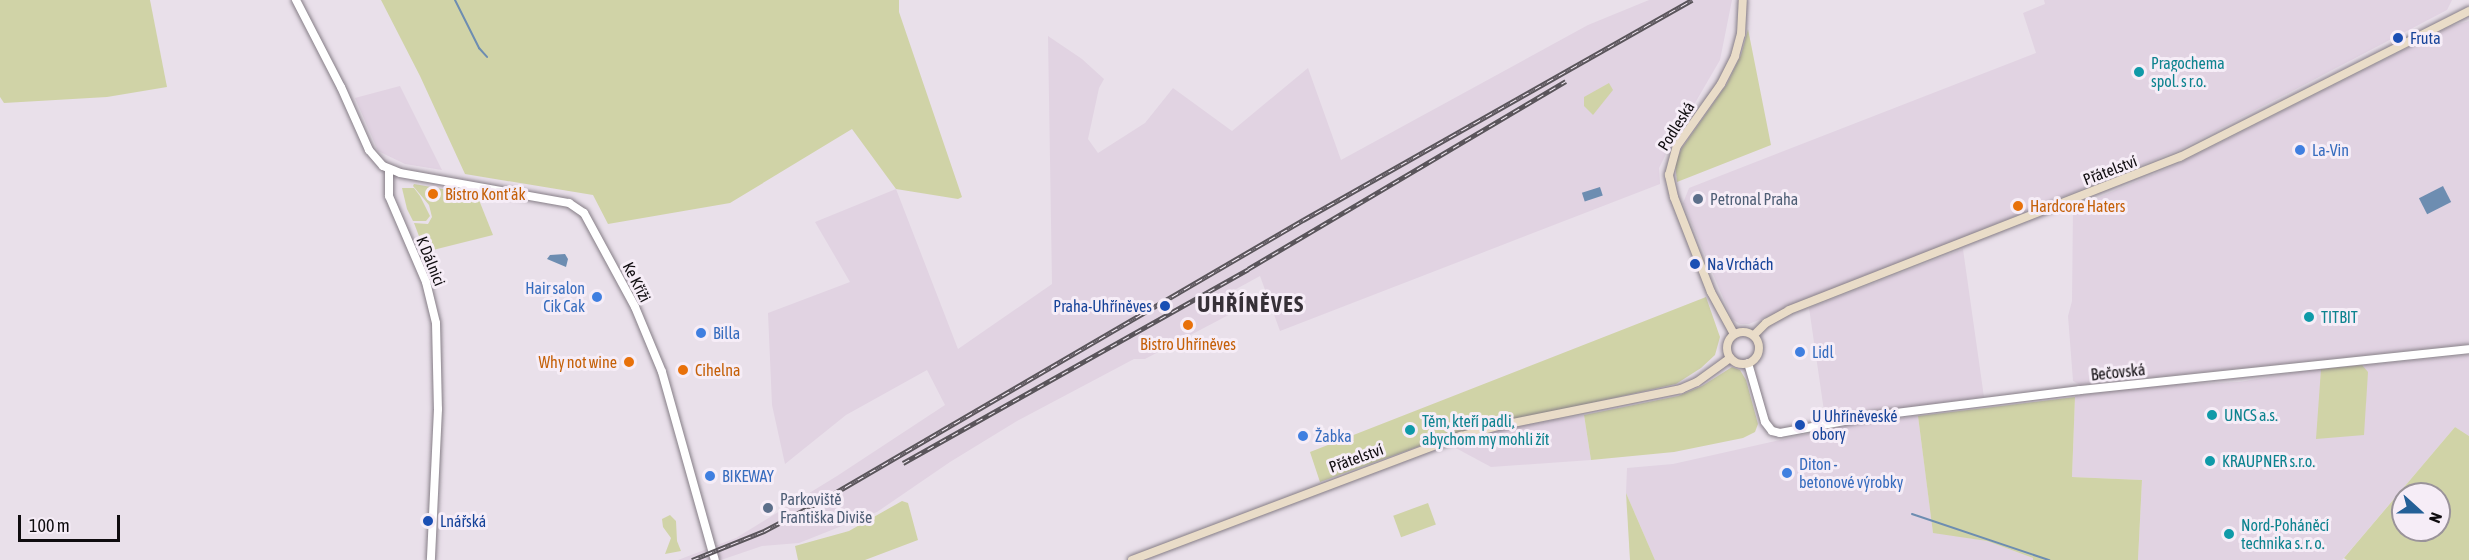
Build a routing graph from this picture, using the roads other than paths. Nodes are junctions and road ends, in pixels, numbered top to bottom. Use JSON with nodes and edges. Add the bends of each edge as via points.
{"nodes":[{"id":1,"x":296,"y":0,"type":"edge"},
{"id":2,"x":1743,"y":0,"type":"edge"},
{"id":3,"x":2469,"y":11,"type":"edge"},
{"id":4,"x":389,"y":170,"type":"junction"},
{"id":5,"x":1734,"y":334,"type":"junction"},
{"id":6,"x":1754,"y":335,"type":"junction"},
{"id":7,"x":2469,"y":349,"type":"edge"},
{"id":8,"x":1730,"y":358,"type":"junction"},
{"id":9,"x":1748,"y":363,"type":"junction"},
{"id":10,"x":431,"y":560,"type":"edge"},
{"id":11,"x":715,"y":560,"type":"edge"},
{"id":12,"x":1132,"y":560,"type":"edge"}],
"edges":[{"from":1,"to":4,"type":"street","via":[[369,150]]},
{"from":2,"to":5,"type":"main road","name":"Podleská","via":[[1741,34],[1732,62],[1677,146],[1669,175],[1674,198],[1711,292]]},
{"from":3,"to":6,"type":"main road","name":"Přátelství","via":[[2180,158],[1789,310]]},
{"from":4,"to":10,"type":"street","name":"K Dálnici","via":[[390,195],[428,288],[436,323],[438,391]]},
{"from":4,"to":11,"type":"street","name":"Ke Kříži","via":[[563,201],[584,213],[635,307],[662,372]]},
{"from":5,"to":6,"type":"main road","via":[[1742,331]]},
{"from":5,"to":8,"type":"main road","via":[[1727,345]]},
{"from":6,"to":9,"type":"main road","via":[[1759,351]]},
{"from":7,"to":9,"type":"street","name":"Bečovská","via":[[1872,416],[1788,432],[1772,431],[1763,418]]},
{"from":8,"to":9,"type":"main road","via":[[1740,364]]},
{"from":8,"to":12,"type":"main road","name":"Přátelství","via":[[1681,389],[1461,436]]}]}
